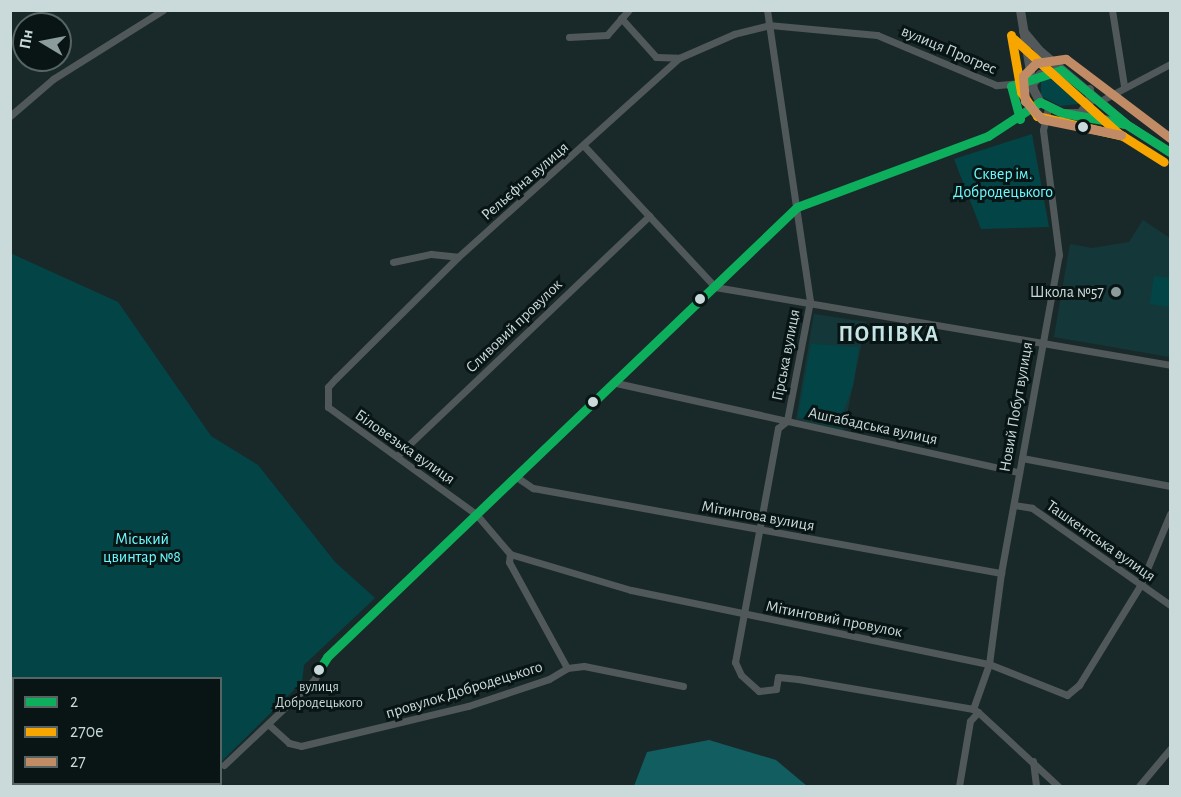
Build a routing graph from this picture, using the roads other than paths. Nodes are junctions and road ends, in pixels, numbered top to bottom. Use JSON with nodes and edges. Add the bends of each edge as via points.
{"nodes":[{"id":1,"x":163,"y":10,"type":"edge"},
{"id":2,"x":629,"y":10,"type":"edge"},
{"id":3,"x":767,"y":10,"type":"edge"},
{"id":4,"x":1020,"y":10,"type":"edge"},
{"id":5,"x":1112,"y":10,"type":"edge"},
{"id":6,"x":621,"y":18,"type":"junction"},
{"id":7,"x":770,"y":25,"type":"junction"},
{"id":8,"x":1023,"y":31,"type":"junction"},
{"id":9,"x":569,"y":37,"type":"dead end"},
{"id":10,"x":679,"y":58,"type":"junction"},
{"id":11,"x":1170,"y":64,"type":"edge"},
{"id":12,"x":1061,"y":70,"type":"junction"},
{"id":13,"x":1033,"y":82,"type":"junction"},
{"id":14,"x":1011,"y":86,"type":"junction"},
{"id":15,"x":1124,"y":86,"type":"junction"},
{"id":16,"x":1089,"y":89,"type":"junction"},
{"id":17,"x":1102,"y":100,"type":"junction"},
{"id":18,"x":1040,"y":102,"type":"junction"},
{"id":19,"x":1048,"y":108,"type":"junction"},
{"id":20,"x":1080,"y":113,"type":"junction"},
{"id":21,"x":10,"y":116,"type":"edge"},
{"id":22,"x":1020,"y":119,"type":"junction"},
{"id":23,"x":1126,"y":124,"type":"junction"},
{"id":24,"x":585,"y":147,"type":"junction"},
{"id":25,"x":1170,"y":152,"type":"edge"},
{"id":26,"x":797,"y":207,"type":"junction"},
{"id":27,"x":649,"y":216,"type":"junction"},
{"id":28,"x":458,"y":257,"type":"junction"},
{"id":29,"x":393,"y":262,"type":"dead end"},
{"id":30,"x":715,"y":287,"type":"junction"},
{"id":31,"x":810,"y":301,"type":"junction"},
{"id":32,"x":1044,"y":343,"type":"junction"},
{"id":33,"x":1170,"y":365,"type":"edge"},
{"id":34,"x":616,"y":383,"type":"junction"},
{"id":35,"x":326,"y":398,"type":"joint"},
{"id":36,"x":787,"y":421,"type":"junction"},
{"id":37,"x":398,"y":455,"type":"junction"},
{"id":38,"x":1022,"y":458,"type":"junction"},
{"id":39,"x":1019,"y":472,"type":"junction"},
{"id":40,"x":515,"y":476,"type":"junction"},
{"id":41,"x":1170,"y":486,"type":"edge"},
{"id":42,"x":1014,"y":505,"type":"junction"},
{"id":43,"x":476,"y":514,"type":"junction"},
{"id":44,"x":1170,"y":514,"type":"edge"},
{"id":45,"x":762,"y":531,"type":"junction"},
{"id":46,"x":510,"y":554,"type":"junction"},
{"id":47,"x":1001,"y":573,"type":"junction"},
{"id":48,"x":1140,"y":586,"type":"junction"},
{"id":49,"x":1170,"y":605,"type":"edge"},
{"id":50,"x":746,"y":615,"type":"junction"},
{"id":51,"x":989,"y":664,"type":"junction"},
{"id":52,"x":567,"y":668,"type":"junction"},
{"id":53,"x":683,"y":686,"type":"dead end"},
{"id":54,"x":975,"y":711,"type":"junction"},
{"id":55,"x":268,"y":724,"type":"junction"},
{"id":56,"x":1170,"y":749,"type":"edge"},
{"id":57,"x":1032,"y":759,"type":"junction"},
{"id":58,"x":224,"y":765,"type":"dead end"},
{"id":59,"x":958,"y":786,"type":"edge"},
{"id":60,"x":1036,"y":786,"type":"edge"},
{"id":61,"x":1058,"y":786,"type":"edge"},
{"id":62,"x":1139,"y":786,"type":"edge"}],
"edges":[{"from":1,"to":21,"type":"street","via":[[53,79]]},
{"from":2,"to":6,"type":"street"},
{"from":3,"to":7,"type":"street","name":"Гірська вулиця"},
{"from":4,"to":8,"type":"main road"},
{"from":5,"to":15,"type":"street"},
{"from":6,"to":9,"type":"street","via":[[607,35]]},
{"from":6,"to":10,"type":"street","via":[[656,57]]},
{"from":7,"to":10,"type":"street","name":"Рельєфна вулиця","via":[[734,34]]},
{"from":7,"to":14,"type":"street","name":"вулиця Прогрес","via":[[877,35],[996,84]]},
{"from":7,"to":26,"type":"street","name":"Гірська вулиця"},
{"from":8,"to":12,"type":"main road"},
{"from":8,"to":13,"type":"main road"},
{"from":10,"to":24,"type":"street","name":"Рельєфна вулиця"},
{"from":11,"to":15,"type":"street"},
{"from":12,"to":13,"type":"main road","via":[[1040,74]]},
{"from":12,"to":16,"type":"main road"},
{"from":13,"to":14,"type":"street"},
{"from":13,"to":18,"type":"main road"},
{"from":14,"to":22,"type":"street"},
{"from":15,"to":17,"type":"street"},
{"from":16,"to":17,"type":"main road"},
{"from":16,"to":20,"type":"main road","via":[[1090,100]]},
{"from":17,"to":23,"type":"main road"},
{"from":18,"to":19,"type":"main road"},
{"from":18,"to":22,"type":"street"},
{"from":19,"to":20,"type":"main road"},
{"from":19,"to":32,"type":"street","name":"Новий Побут вулиця","via":[[1042,130],[1059,245]]},
{"from":20,"to":23,"type":"main road"},
{"from":22,"to":26,"type":"street","via":[[934,158]]},
{"from":23,"to":25,"type":"main road"},
{"from":24,"to":27,"type":"street"},
{"from":24,"to":28,"type":"street","name":"Рельєфна вулиця"},
{"from":26,"to":30,"type":"street"},
{"from":26,"to":31,"type":"street","name":"Гірська вулиця"},
{"from":27,"to":30,"type":"street"},
{"from":27,"to":37,"type":"street","name":"Сливовий провулок"},
{"from":28,"to":29,"type":"street","via":[[431,254]]},
{"from":28,"to":35,"type":"street","name":"Рельєфна вулиця","via":[[336,378]]},
{"from":30,"to":31,"type":"street"},
{"from":30,"to":34,"type":"street"},
{"from":31,"to":32,"type":"street"},
{"from":31,"to":36,"type":"street","name":"Гірська вулиця"},
{"from":32,"to":33,"type":"street"},
{"from":32,"to":38,"type":"street","name":"Новий Побут вулиця"},
{"from":34,"to":36,"type":"street","name":"Ашгабадська вулиця"},
{"from":34,"to":40,"type":"street"},
{"from":35,"to":37,"type":"street","name":"Біловезька вулиця","via":[[338,417]]},
{"from":36,"to":39,"type":"street","name":"Ашгабадська вулиця"},
{"from":36,"to":45,"type":"street","name":"Гірська вулиця","via":[[778,428],[759,522]]},
{"from":37,"to":43,"type":"street","name":"Біловезька вулиця"},
{"from":38,"to":39,"type":"street","name":"Новий Побут вулиця"},
{"from":38,"to":41,"type":"street"},
{"from":39,"to":42,"type":"street","name":"Новий Побут вулиця"},
{"from":40,"to":43,"type":"street"},
{"from":40,"to":45,"type":"street","name":"Мітингова вулиця","via":[[533,488]]},
{"from":42,"to":47,"type":"street","name":"Новий Побут вулиця"},
{"from":42,"to":48,"type":"street","name":"Ташкентська вулиця","via":[[1032,508]]},
{"from":43,"to":46,"type":"street","name":"Біловезька вулиця"},
{"from":43,"to":55,"type":"street","via":[[327,657],[314,680]]},
{"from":44,"to":48,"type":"street"},
{"from":45,"to":47,"type":"street","name":"Мітингова вулиця"},
{"from":45,"to":50,"type":"street","name":"Гірська вулиця"},
{"from":46,"to":50,"type":"street","name":"Мітинговий провулок"},
{"from":46,"to":52,"type":"street","via":[[509,562]]},
{"from":47,"to":51,"type":"street","name":"Новий Побут вулиця"},
{"from":48,"to":49,"type":"street","name":"Ташкентська вулиця"},
{"from":48,"to":51,"type":"street","name":"Мітинговий провулок","via":[[1073,692],[1057,693]]},
{"from":50,"to":51,"type":"street","name":"Мітинговий провулок"},
{"from":50,"to":54,"type":"street","name":"Гірська вулиця","via":[[735,662],[741,675],[759,691],[776,689],[778,677]]},
{"from":51,"to":54,"type":"street","name":"Новий Побут вулиця"},
{"from":52,"to":53,"type":"street","via":[[584,666]]},
{"from":52,"to":55,"type":"street","name":"провулок Добродецького","via":[[549,679],[468,706],[301,746],[289,743]]},
{"from":54,"to":57,"type":"street"},
{"from":54,"to":59,"type":"street","name":"Новий Побут вулиця"},
{"from":55,"to":58,"type":"street"},
{"from":56,"to":62,"type":"street"},
{"from":57,"to":60,"type":"street"},
{"from":57,"to":61,"type":"street"}]}
